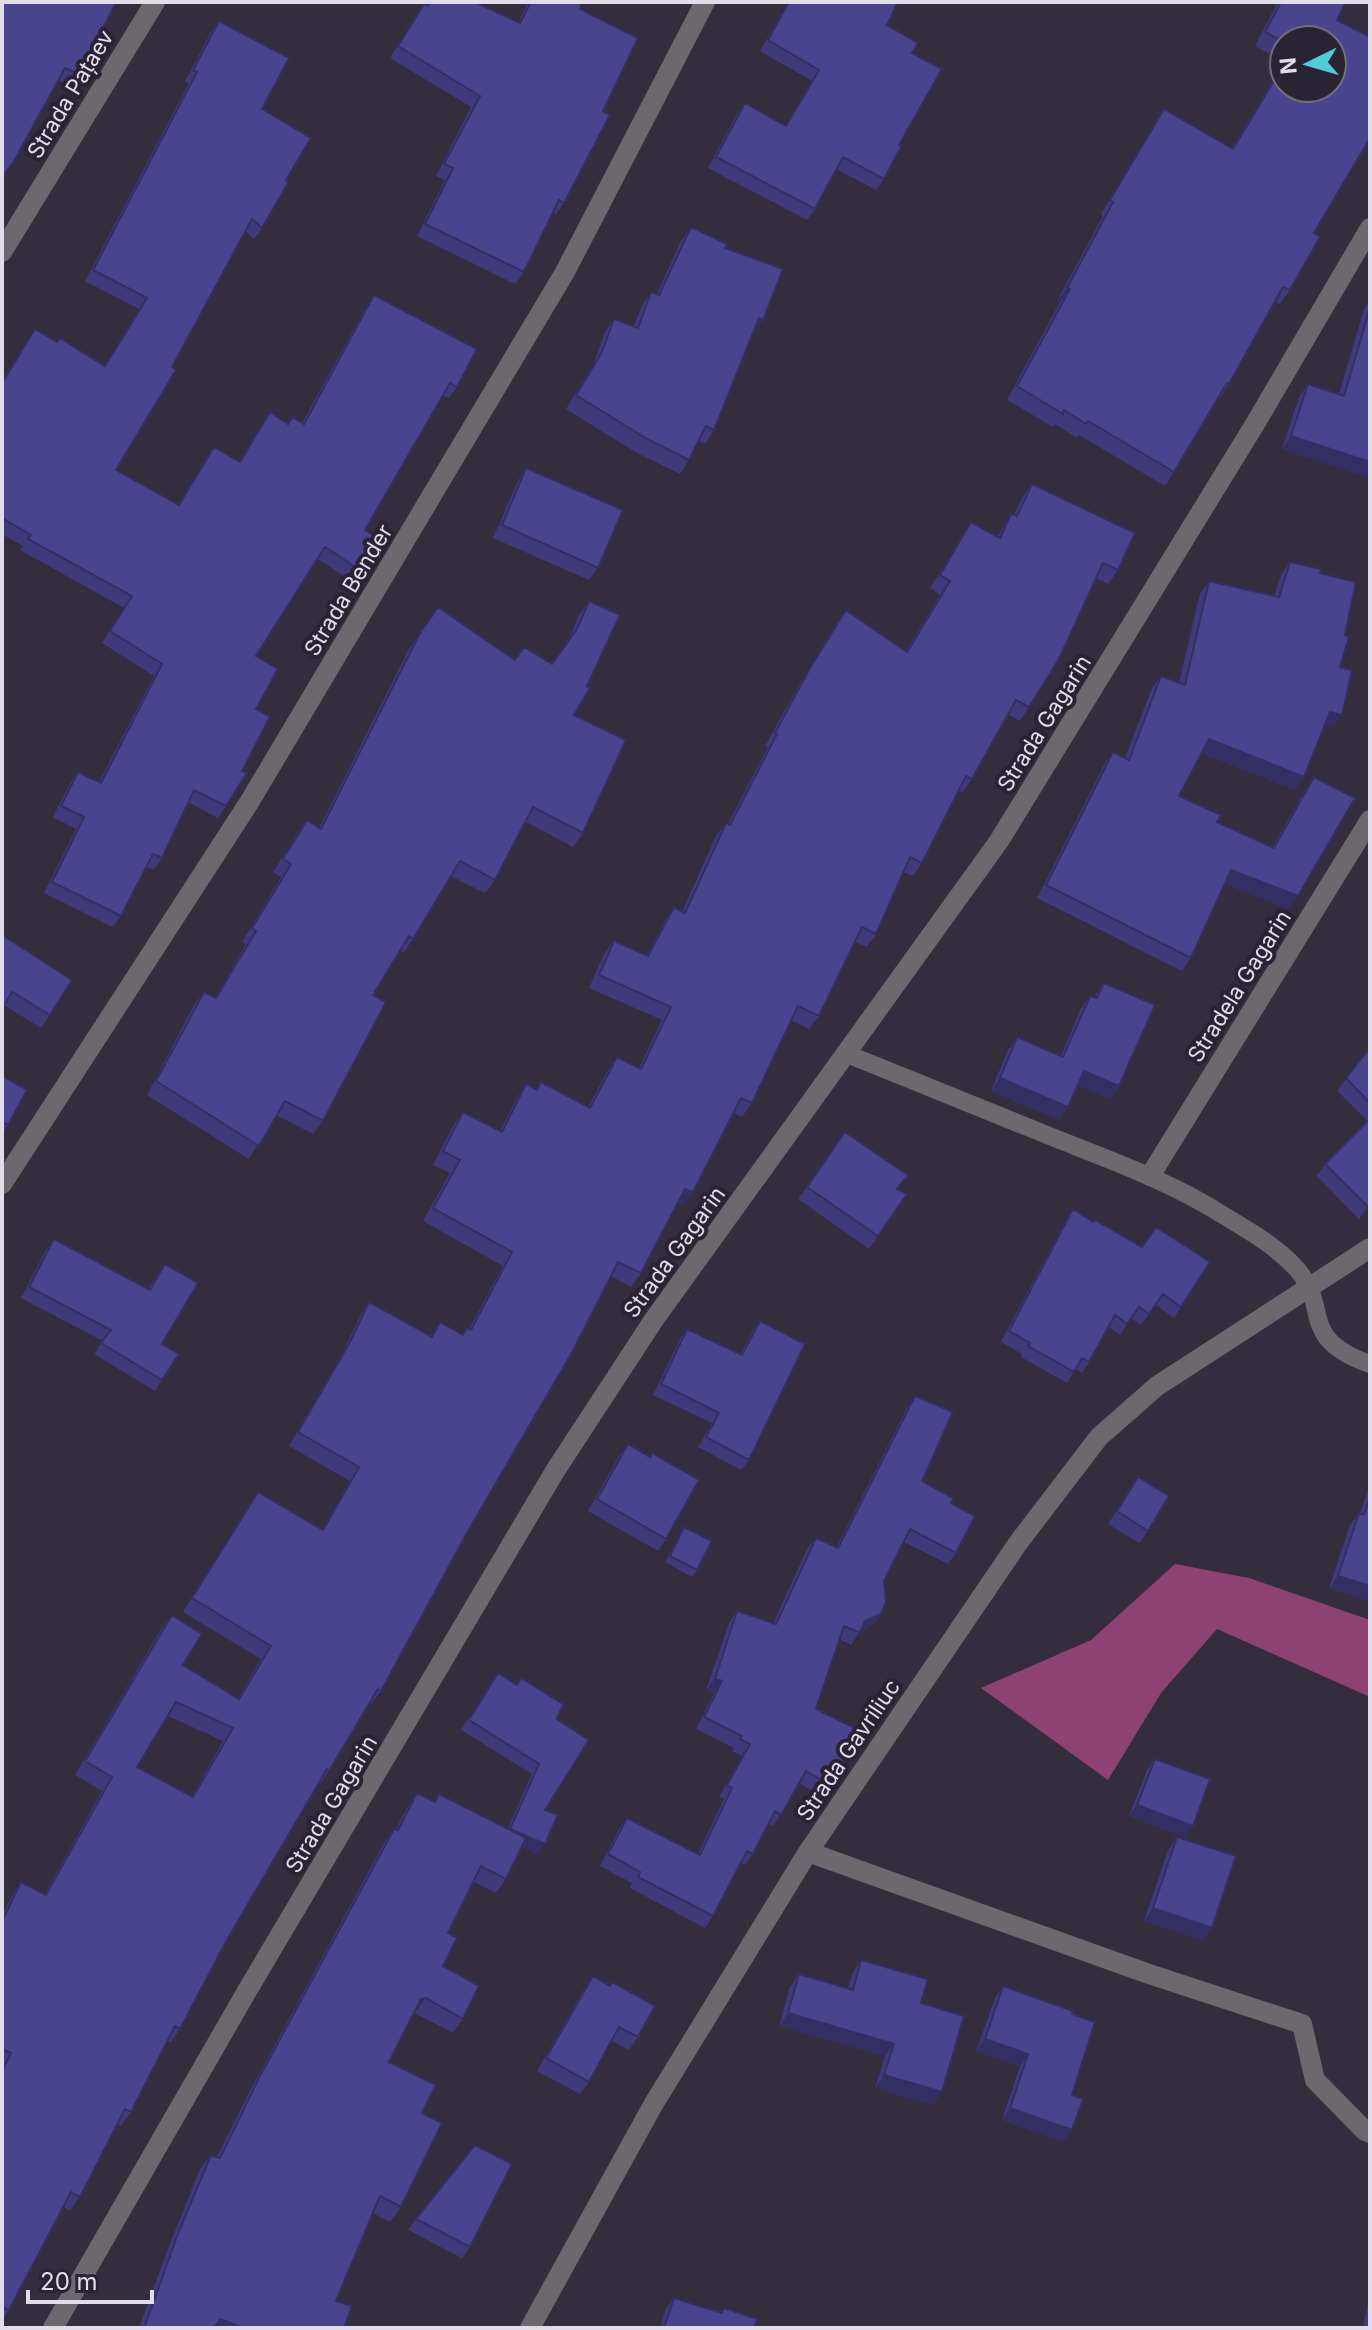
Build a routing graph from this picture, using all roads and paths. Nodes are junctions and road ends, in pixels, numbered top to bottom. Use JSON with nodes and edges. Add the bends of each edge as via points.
{"nodes":[{"id":1,"x":155,"y":2,"type":"edge"},
{"id":2,"x":705,"y":2,"type":"edge"},
{"id":3,"x":1370,"y":228,"type":"edge"},
{"id":4,"x":2,"y":252,"type":"edge"},
{"id":5,"x":1370,"y":820,"type":"edge"},
{"id":6,"x":847,"y":1054,"type":"junction"},
{"id":7,"x":1150,"y":1176,"type":"junction"},
{"id":8,"x":3,"y":1181,"type":"edge"},
{"id":9,"x":1370,"y":1248,"type":"edge"},
{"id":10,"x":1309,"y":1288,"type":"junction"},
{"id":11,"x":1370,"y":1364,"type":"edge"},
{"id":12,"x":808,"y":1852,"type":"junction"},
{"id":13,"x":1370,"y":2133,"type":"edge"},
{"id":14,"x":53,"y":2328,"type":"edge"},
{"id":15,"x":530,"y":2328,"type":"edge"}],
"edges":[{"from":1,"to":4,"type":"street","name":"Strada Pațaev"},
{"from":2,"to":8,"type":"street","name":"Strada Bender","via":[[565,272],[395,558],[250,801]]},
{"from":3,"to":6,"type":"street","name":"Strada Gagarin","via":[[999,841]]},
{"from":5,"to":7,"type":"street","name":"Stradela Gagarin"},
{"from":6,"to":7,"type":"lane"},
{"from":6,"to":14,"type":"street","name":"Strada Gagarin","via":[[653,1321],[555,1471]]},
{"from":7,"to":10,"type":"lane","via":[[1222,1214],[1268,1246],[1293,1265]]},
{"from":9,"to":10,"type":"street","name":"Strada Gavriliuc"},
{"from":10,"to":11,"type":"lane","via":[[1325,1339],[1345,1355]]},
{"from":10,"to":12,"type":"street","name":"Strada Gavriliuc","via":[[1157,1386],[1099,1437],[1018,1543]]},
{"from":12,"to":13,"type":"street","via":[[1302,2024],[1315,2080]]},
{"from":12,"to":15,"type":"street","name":"Strada Gavriliuc","via":[[653,2105]]}]}
